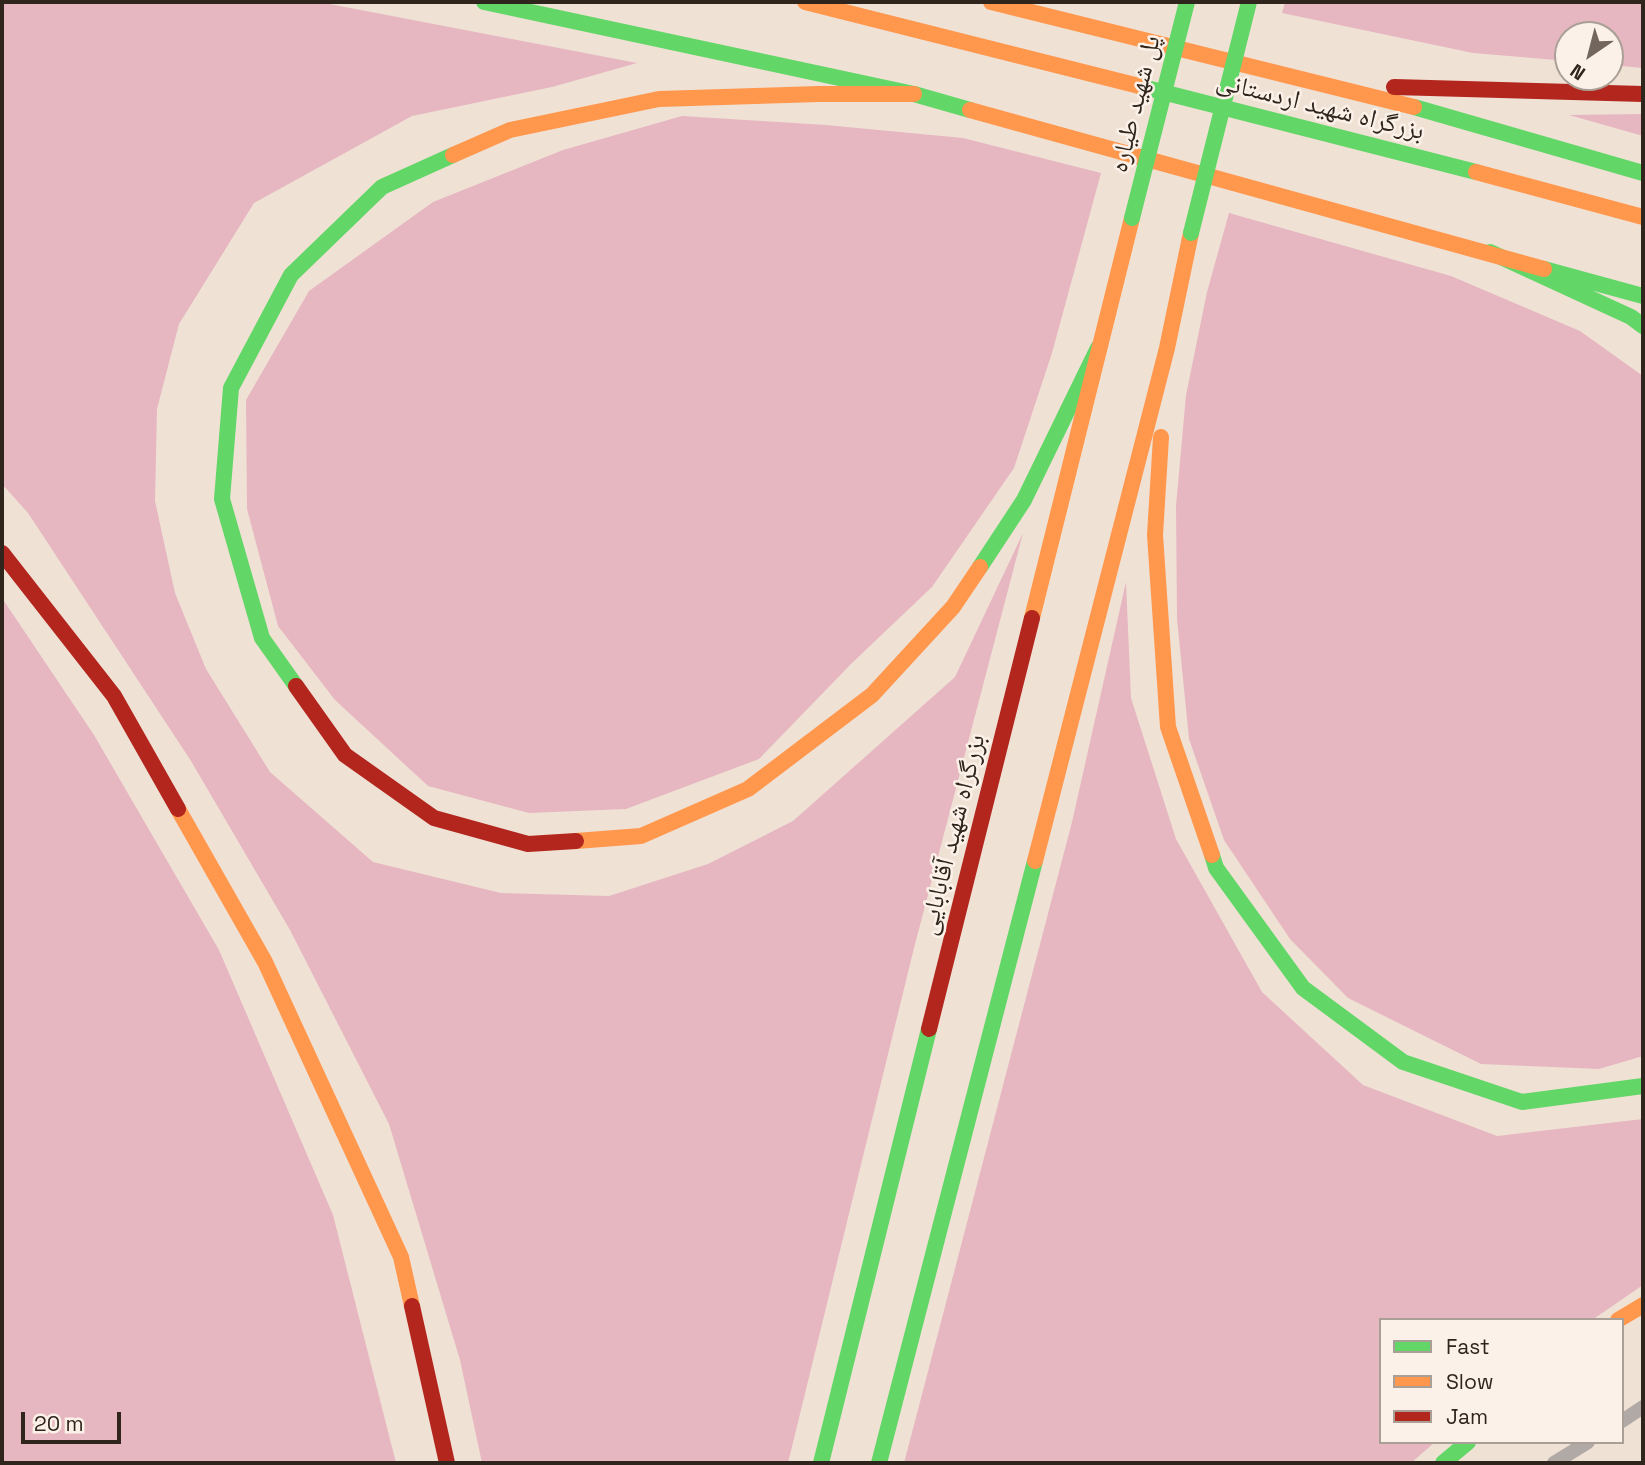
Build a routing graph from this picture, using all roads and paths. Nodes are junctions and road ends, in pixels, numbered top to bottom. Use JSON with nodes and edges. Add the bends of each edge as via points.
{"nodes":[{"id":1,"x":484,"y":2,"type":"edge"},
{"id":2,"x":805,"y":2,"type":"edge"},
{"id":3,"x":995,"y":2,"type":"edge"},
{"id":4,"x":1187,"y":2,"type":"edge"},
{"id":5,"x":1249,"y":2,"type":"edge"},
{"id":6,"x":1320,"y":84,"type":"junction"},
{"id":7,"x":914,"y":94,"type":"junction"},
{"id":8,"x":1643,"y":94,"type":"edge"},
{"id":9,"x":1643,"y":173,"type":"edge"},
{"id":10,"x":1643,"y":217,"type":"edge"},
{"id":11,"x":1132,"y":218,"type":"joint"},
{"id":12,"x":1490,"y":252,"type":"junction"},
{"id":13,"x":1643,"y":296,"type":"edge"},
{"id":14,"x":1643,"y":326,"type":"edge"},
{"id":15,"x":1098,"y":348,"type":"junction"},
{"id":16,"x":1167,"y":348,"type":"junction"},
{"id":17,"x":2,"y":553,"type":"edge"},
{"id":18,"x":1643,"y":1086,"type":"edge"},
{"id":19,"x":1643,"y":1305,"type":"edge"},
{"id":20,"x":1621,"y":1318,"type":"edge"},
{"id":21,"x":1643,"y":1407,"type":"edge"},
{"id":22,"x":1624,"y":1419,"type":"edge"},
{"id":23,"x":1466,"y":1444,"type":"edge"},
{"id":24,"x":1585,"y":1444,"type":"edge"},
{"id":25,"x":447,"y":1463,"type":"edge"},
{"id":26,"x":821,"y":1463,"type":"edge"},
{"id":27,"x":879,"y":1463,"type":"edge"},
{"id":28,"x":1443,"y":1463,"type":"edge"},
{"id":29,"x":1554,"y":1463,"type":"edge"}],
"edges":[{"from":1,"to":7,"type":"main road"},
{"from":2,"to":10,"type":"main road","name":"بزرگراه شهید اردستانی"},
{"from":3,"to":6,"type":"main road","name":"بزرگراه شهید اردستانی"},
{"from":4,"to":11,"type":"main road","name":"پل شهید طیاره","bridge":true},
{"from":5,"to":16,"type":"main road","bridge":true},
{"from":6,"to":8,"type":"main road"},
{"from":6,"to":9,"type":"main road","name":"بزرگراه شهید اردستانی"},
{"from":7,"to":12,"type":"main road"},
{"from":7,"to":15,"type":"main road","via":[[659,99],[510,130],[382,187],[291,275],[231,388],[222,499],[262,638],[345,755],[434,818],[528,844],[641,836],[748,789],[872,695],[953,607],[1024,500]]},
{"from":11,"to":15,"type":"main road","name":"بزرگراه شهید آقابابایی"},
{"from":12,"to":13,"type":"main road"},
{"from":12,"to":14,"type":"main road"},
{"from":15,"to":26,"type":"main road","name":"بزرگراه شهید آقابابایی"},
{"from":16,"to":18,"type":"main road","via":[[1155,535],[1168,727],[1216,868],[1303,988],[1402,1062],[1522,1102]]},
{"from":16,"to":27,"type":"main road"},
{"from":17,"to":25,"type":"main road","via":[[114,696],[265,962],[401,1256]]},
{"from":19,"to":20,"type":"main road"},
{"from":21,"to":22,"type":"lane"},
{"from":23,"to":28,"type":"main road"},
{"from":24,"to":29,"type":"lane"}]}
